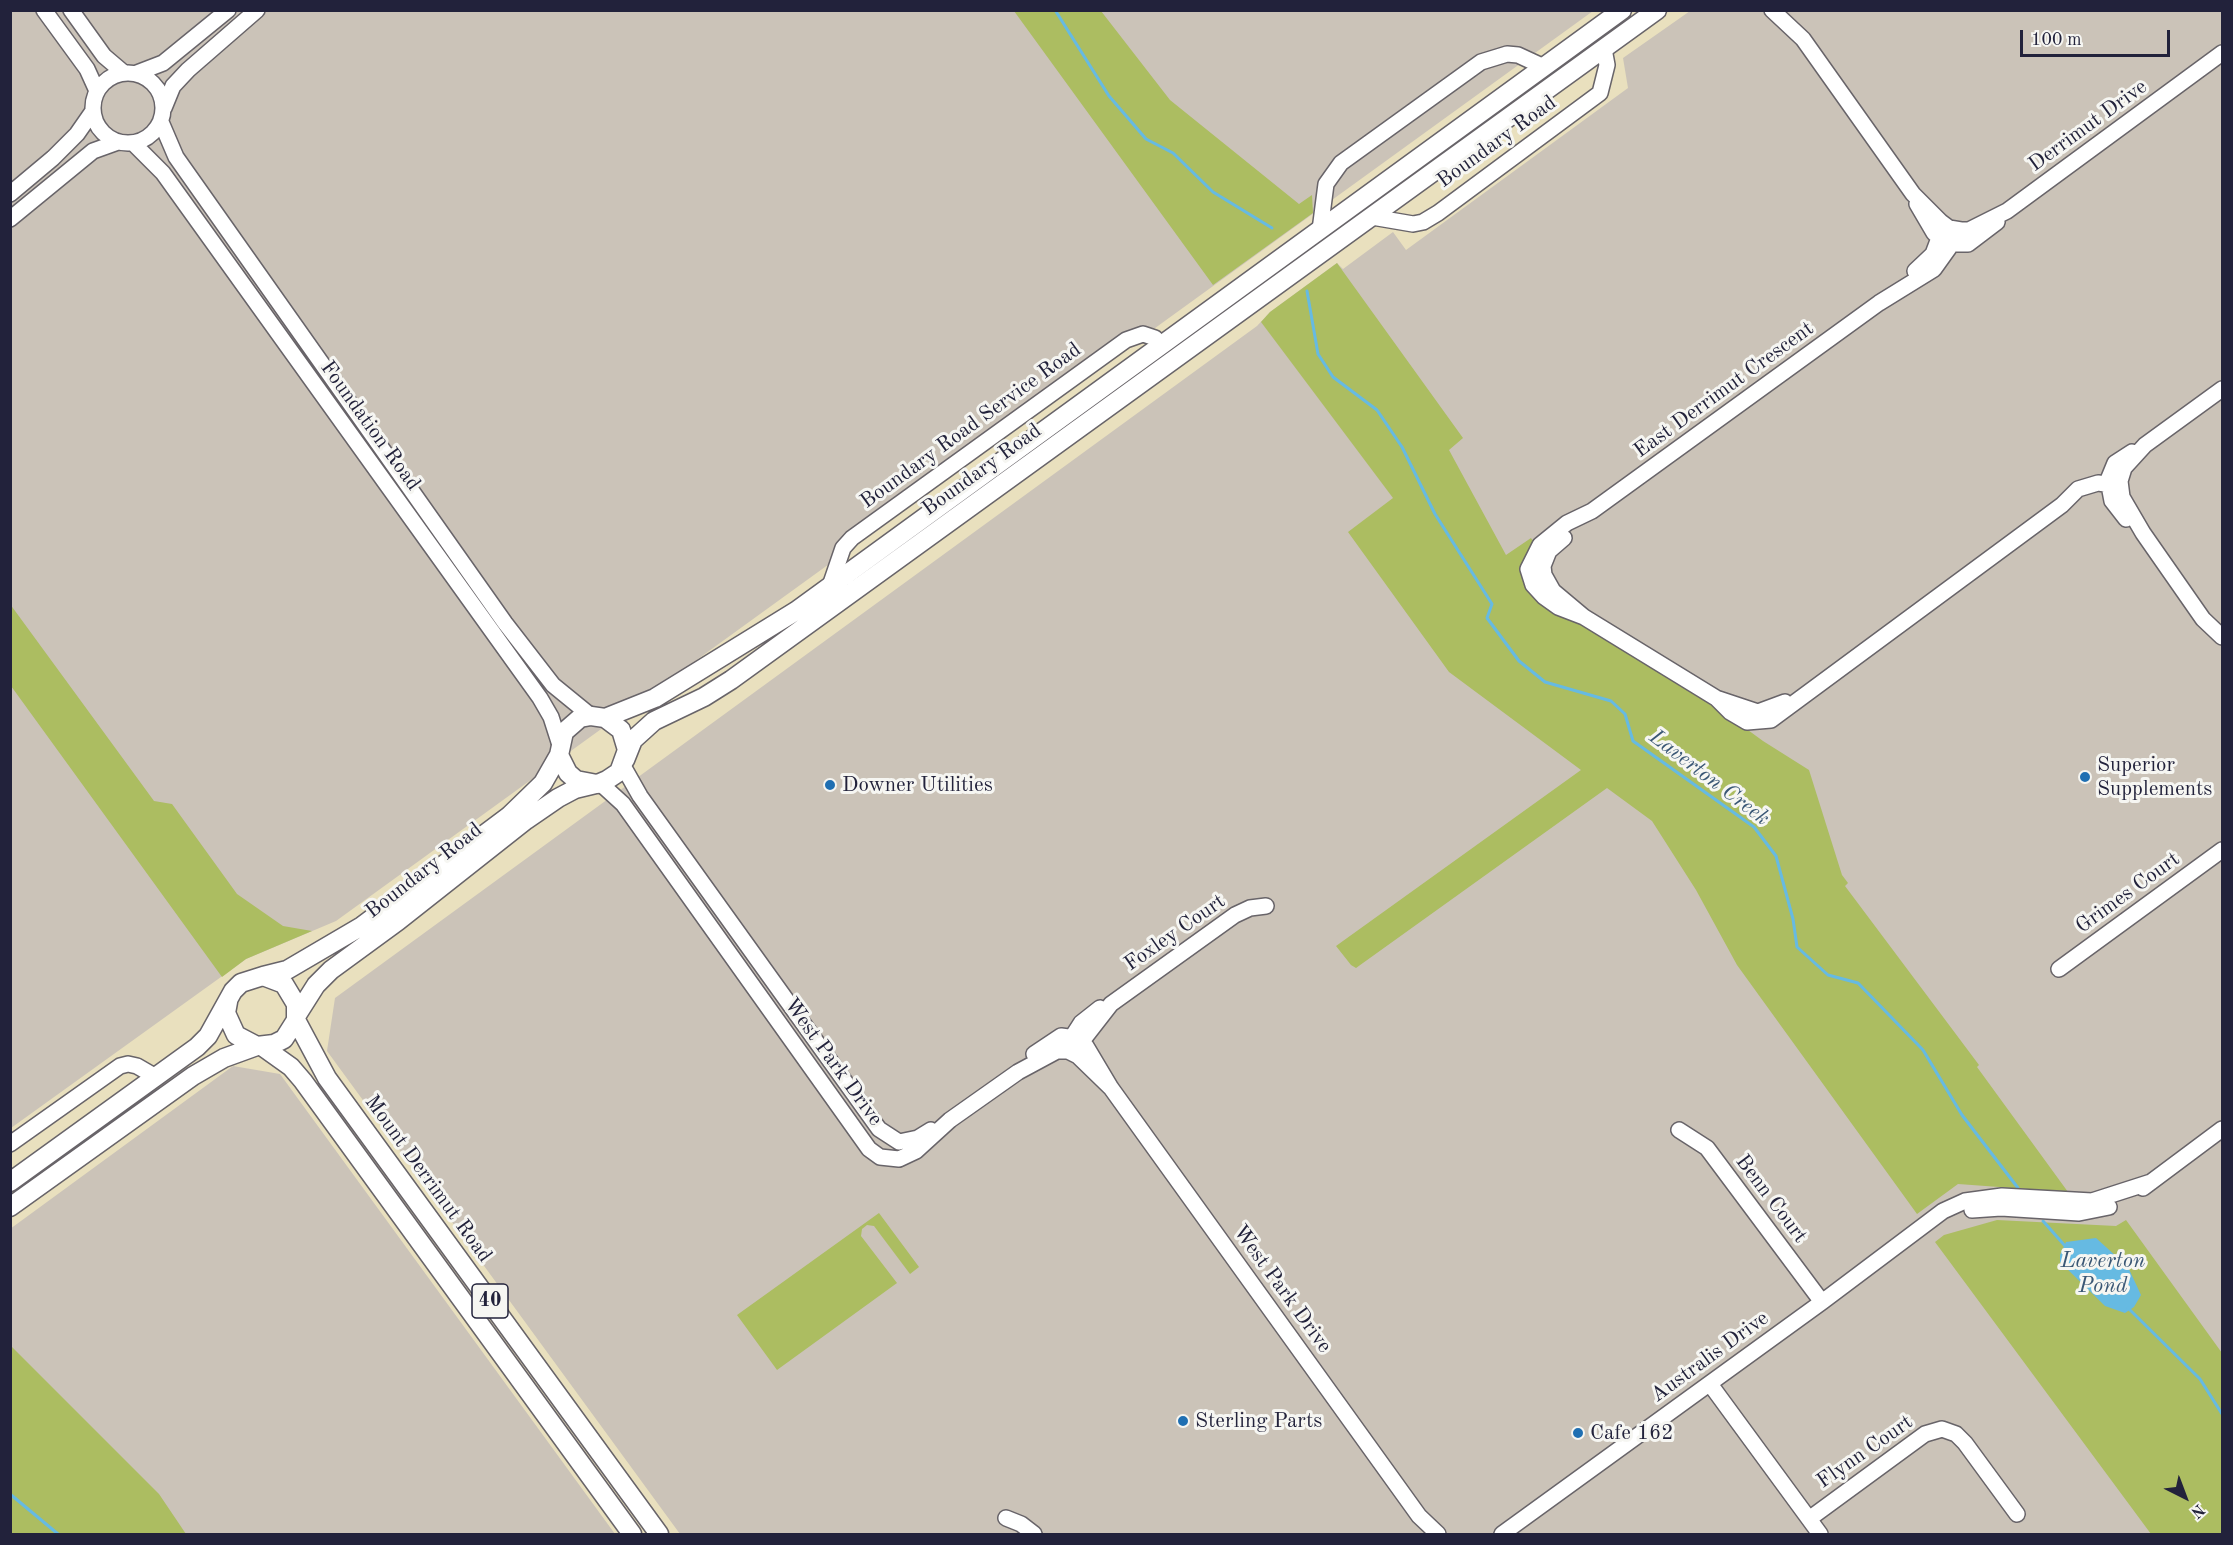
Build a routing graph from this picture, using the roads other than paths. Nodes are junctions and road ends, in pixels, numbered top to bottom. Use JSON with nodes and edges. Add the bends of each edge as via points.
{"nodes":[{"id":1,"x":45,"y":10,"type":"edge"},
{"id":2,"x":70,"y":10,"type":"edge"},
{"id":3,"x":228,"y":10,"type":"edge"},
{"id":4,"x":257,"y":10,"type":"edge"},
{"id":5,"x":1622,"y":10,"type":"edge"},
{"id":6,"x":1657,"y":10,"type":"edge"},
{"id":7,"x":1772,"y":10,"type":"edge"},
{"id":8,"x":1790,"y":10,"type":"edge"},
{"id":9,"x":1803,"y":39,"type":"junction"},
{"id":10,"x":1572,"y":47,"type":"junction"},
{"id":11,"x":1604,"y":49,"type":"junction"},
{"id":12,"x":2223,"y":53,"type":"edge"},
{"id":13,"x":1544,"y":67,"type":"junction"},
{"id":14,"x":131,"y":73,"type":"junction"},
{"id":15,"x":97,"y":91,"type":"junction"},
{"id":16,"x":93,"y":111,"type":"junction"},
{"id":17,"x":162,"y":115,"type":"junction"},
{"id":18,"x":125,"y":142,"type":"junction"},
{"id":19,"x":10,"y":194,"type":"edge"},
{"id":20,"x":1372,"y":217,"type":"junction"},
{"id":21,"x":10,"y":219,"type":"edge"},
{"id":22,"x":1320,"y":230,"type":"junction"},
{"id":23,"x":1946,"y":237,"type":"junction"},
{"id":24,"x":1160,"y":344,"type":"junction"},
{"id":25,"x":1173,"y":361,"type":"junction"},
{"id":26,"x":2223,"y":389,"type":"edge"},
{"id":27,"x":2112,"y":488,"type":"junction"},
{"id":28,"x":830,"y":586,"type":"junction"},
{"id":29,"x":505,"y":623,"type":"junction"},
{"id":30,"x":493,"y":633,"type":"junction"},
{"id":31,"x":2223,"y":637,"type":"edge"},
{"id":32,"x":598,"y":717,"type":"junction"},
{"id":33,"x":559,"y":748,"type":"junction"},
{"id":34,"x":624,"y":763,"type":"junction"},
{"id":35,"x":599,"y":783,"type":"junction"},
{"id":36,"x":2223,"y":850,"type":"edge"},
{"id":37,"x":1266,"y":906,"type":"dead end"},
{"id":38,"x":758,"y":960,"type":"junction"},
{"id":39,"x":2058,"y":969,"type":"dead end"},
{"id":40,"x":742,"y":971,"type":"junction"},
{"id":41,"x":263,"y":976,"type":"junction"},
{"id":42,"x":228,"y":1002,"type":"junction"},
{"id":43,"x":296,"y":1018,"type":"junction"},
{"id":44,"x":1075,"y":1044,"type":"junction"},
{"id":45,"x":260,"y":1046,"type":"junction"},
{"id":46,"x":156,"y":1077,"type":"junction"},
{"id":47,"x":950,"y":1120,"type":"junction"},
{"id":48,"x":2223,"y":1129,"type":"edge"},
{"id":49,"x":1678,"y":1130,"type":"dead end"},
{"id":50,"x":899,"y":1142,"type":"junction"},
{"id":51,"x":10,"y":1143,"type":"edge"},
{"id":52,"x":893,"y":1160,"type":"junction"},
{"id":53,"x":10,"y":1182,"type":"edge"},
{"id":54,"x":10,"y":1207,"type":"edge"},
{"id":55,"x":1822,"y":1302,"type":"junction"},
{"id":56,"x":1710,"y":1384,"type":"junction"},
{"id":57,"x":2017,"y":1514,"type":"dead end"},
{"id":58,"x":1419,"y":1516,"type":"junction"},
{"id":59,"x":1006,"y":1518,"type":"dead end"},
{"id":60,"x":1809,"y":1519,"type":"junction"},
{"id":61,"x":1517,"y":1522,"type":"junction"},
{"id":62,"x":632,"y":1534,"type":"edge"},
{"id":63,"x":659,"y":1534,"type":"edge"},
{"id":64,"x":1034,"y":1534,"type":"edge"},
{"id":65,"x":1427,"y":1534,"type":"edge"},
{"id":66,"x":1438,"y":1534,"type":"edge"},
{"id":67,"x":1491,"y":1534,"type":"edge"},
{"id":68,"x":1502,"y":1534,"type":"edge"},
{"id":69,"x":1820,"y":1534,"type":"edge"}],
"edges":[{"from":1,"to":15,"type":"street","via":[[87,69]]},
{"from":2,"to":14,"type":"street","via":[[104,56]]},
{"from":3,"to":14,"type":"street","via":[[163,63]]},
{"from":4,"to":17,"type":"street","via":[[173,86]]},
{"from":5,"to":10,"type":"main road","name":"Boundary Road"},
{"from":6,"to":11,"type":"main road","name":"Boundary Road"},
{"from":7,"to":9,"type":"street"},
{"from":8,"to":9,"type":"street"},
{"from":9,"to":23,"type":"street","via":[[1913,194],[1921,212]]},
{"from":10,"to":11,"type":"main road"},
{"from":10,"to":13,"type":"main road","name":"Boundary Road"},
{"from":11,"to":20,"type":"main road","name":"Boundary Road"},
{"from":11,"to":20,"type":"street","name":"Boundary Road","via":[[1607,65],[1600,93],[1438,213],[1413,224]]},
{"from":12,"to":23,"type":"street","name":"Derrimut Drive","via":[[2007,211],[1976,240],[1958,245]]},
{"from":13,"to":22,"type":"main road","name":"Boundary Road"},
{"from":13,"to":22,"type":"street","name":"Boundary Road","via":[[1507,54],[1480,62],[1341,163],[1326,184]]},
{"from":14,"to":15,"type":"street","via":[[114,76]]},
{"from":14,"to":17,"type":"street","via":[[148,78],[157,86]]},
{"from":15,"to":16,"type":"street"},
{"from":16,"to":18,"type":"street","via":[[101,130]]},
{"from":16,"to":19,"type":"street","via":[[61,150]]},
{"from":17,"to":18,"type":"street","via":[[149,136]]},
{"from":17,"to":29,"type":"street","name":"Foundation Road","via":[[176,157]]},
{"from":18,"to":21,"type":"street","via":[[93,151]]},
{"from":18,"to":30,"type":"street","name":"Foundation Road","via":[[163,173]]},
{"from":20,"to":25,"type":"main road","name":"Boundary Road"},
{"from":22,"to":24,"type":"main road","name":"Boundary Road"},
{"from":23,"to":27,"type":"street","name":"East Derrimut Crescent","via":[[1945,257],[1934,269],[1880,303],[1592,511],[1548,538],[1534,553],[1528,569],[1531,581],[1558,607],[1584,617],[1716,698],[1747,722],[1763,723],[1786,711],[1811,688],[2062,505]]},
{"from":24,"to":25,"type":"main road"},
{"from":24,"to":28,"type":"main road","name":"Boundary Road"},
{"from":24,"to":28,"type":"street","name":"Boundary Road Service Road","via":[[1143,334],[1126,340],[852,538],[843,548]]},
{"from":25,"to":34,"type":"main road","name":"Boundary Road","via":[[731,680],[641,730]]},
{"from":26,"to":27,"type":"street","via":[[2145,445]]},
{"from":27,"to":31,"type":"street","via":[[2122,497],[2203,619]]},
{"from":28,"to":32,"type":"main road","name":"Boundary Road","via":[[655,698]]},
{"from":29,"to":30,"type":"street"},
{"from":29,"to":32,"type":"street","name":"Foundation Road","via":[[553,685]]},
{"from":30,"to":33,"type":"street","name":"Foundation Road","via":[[546,708]]},
{"from":32,"to":33,"type":"main road","via":[[571,723]]},
{"from":32,"to":34,"type":"main road","via":[[614,723],[625,740]]},
{"from":33,"to":35,"type":"main road","via":[[568,773],[576,780]]},
{"from":33,"to":41,"type":"main road","name":"Boundary Road","via":[[532,797],[445,865],[329,947],[287,970]]},
{"from":34,"to":35,"type":"main road","via":[[614,777]]},
{"from":34,"to":38,"type":"street","name":"West Park Drive","via":[[640,796]]},
{"from":35,"to":40,"type":"street","name":"West Park Drive","via":[[623,804]]},
{"from":35,"to":43,"type":"main road","name":"Boundary Road","via":[[558,798],[526,820],[332,970],[316,985]]},
{"from":36,"to":39,"type":"street","name":"Grimes Court"},
{"from":37,"to":44,"type":"street","name":"Foxley Court","via":[[1235,915],[1111,1004]]},
{"from":38,"to":40,"type":"street"},
{"from":38,"to":50,"type":"street","name":"West Park Drive","via":[[879,1129]]},
{"from":40,"to":52,"type":"street","name":"West Park Drive","via":[[869,1149]]},
{"from":41,"to":42,"type":"main road","via":[[241,983]]},
{"from":41,"to":43,"type":"main road","number":"40","via":[[274,978],[292,993]]},
{"from":42,"to":45,"type":"main road","number":"40","via":[[226,1013],[236,1035]]},
{"from":42,"to":46,"type":"main road","via":[[208,1036]]},
{"from":43,"to":45,"type":"main road","via":[[284,1039]]},
{"from":43,"to":63,"type":"main road","name":"Mount Derrimut Road","number":"40","via":[[327,1078]]},
{"from":44,"to":47,"type":"street","name":"West Park Drive","via":[[1061,1036],[1044,1046],[1018,1072]]},
{"from":44,"to":58,"type":"street","name":"West Park Drive","via":[[1095,1058],[1111,1088]]},
{"from":45,"to":54,"type":"main road","via":[[224,1058],[193,1076]]},
{"from":45,"to":62,"type":"main road","name":"Mount Derrimut Road","number":"40","via":[[291,1067],[303,1081]]},
{"from":46,"to":51,"type":"street","via":[[137,1066],[120,1066]]},
{"from":46,"to":53,"type":"main road"},
{"from":47,"to":50,"type":"street","name":"West Park Drive","via":[[918,1138]]},
{"from":47,"to":52,"type":"street","name":"West Park Drive","via":[[916,1151]]},
{"from":48,"to":55,"type":"street","name":"Australis Drive","via":[[2151,1182],[2092,1201],[2002,1196],[1965,1201],[1942,1211]]},
{"from":49,"to":55,"type":"street","name":"Benn Court","via":[[1696,1138],[1711,1152]]},
{"from":50,"to":52,"type":"street","name":"West Park Drive"},
{"from":55,"to":56,"type":"street","name":"Australis Drive"},
{"from":56,"to":60,"type":"street"},
{"from":56,"to":61,"type":"street","name":"Australis Drive"},
{"from":57,"to":60,"type":"street","name":"Flynn Court","via":[[1965,1443],[1956,1434],[1942,1429],[1925,1434]]},
{"from":58,"to":65,"type":"street","name":"West Park Drive"},
{"from":58,"to":66,"type":"street","name":"West Park Drive"},
{"from":59,"to":64,"type":"street"},
{"from":60,"to":69,"type":"street"},
{"from":61,"to":67,"type":"street","name":"Australis Drive"},
{"from":61,"to":68,"type":"street","name":"Australis Drive"}]}
